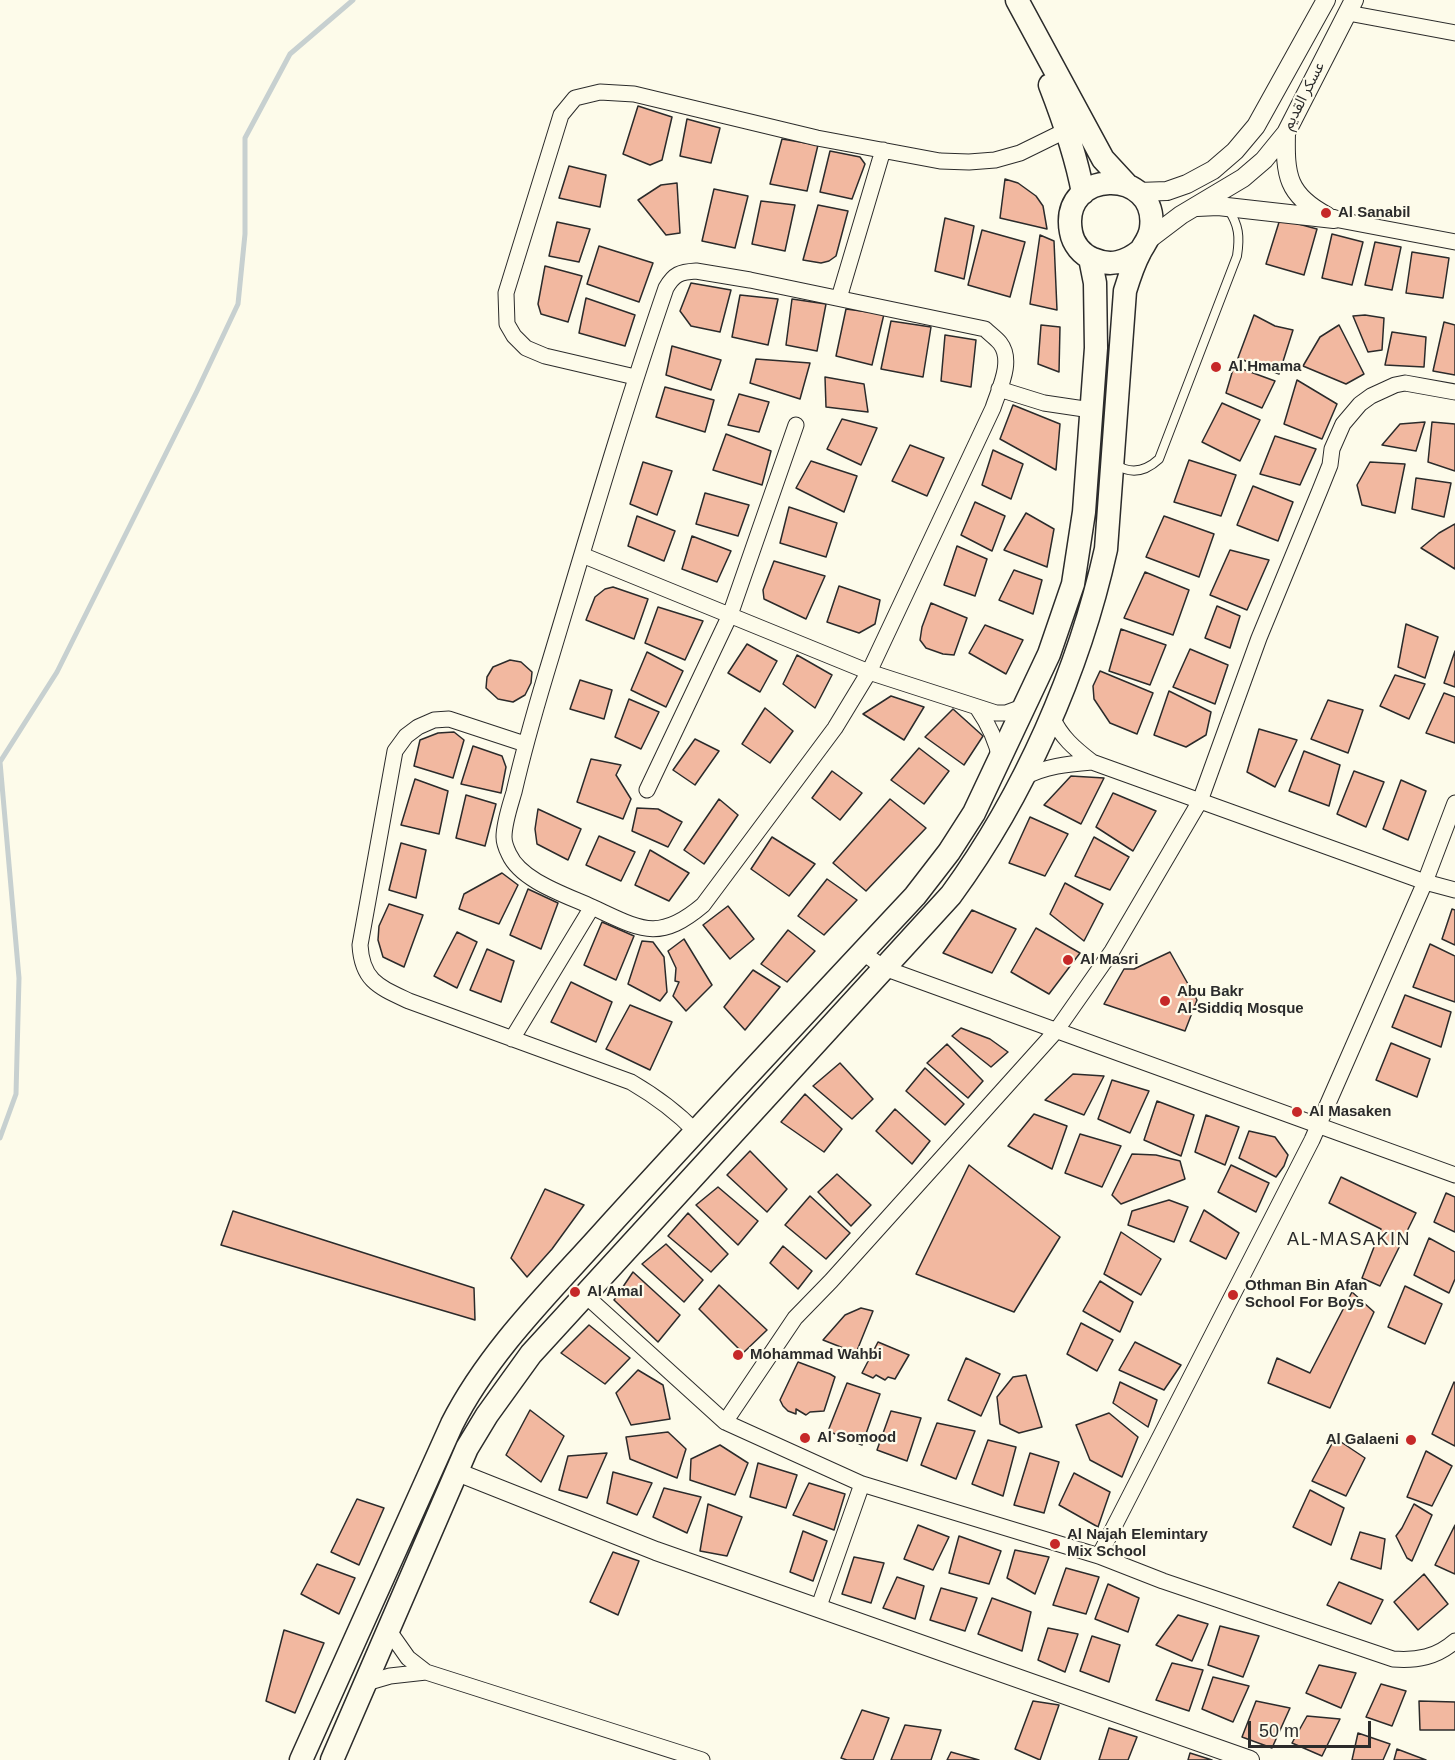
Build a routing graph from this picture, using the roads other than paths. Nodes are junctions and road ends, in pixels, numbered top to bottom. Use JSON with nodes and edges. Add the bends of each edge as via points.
{"nodes":[{"id":1,"x":1017,"y":0,"type":"edge"},
{"id":2,"x":1326,"y":0,"type":"edge"},
{"id":3,"x":1351,"y":6,"type":"edge"},
{"id":4,"x":1455,"y":33,"type":"edge"},
{"id":5,"x":1076,"y":126,"type":"junction"},
{"id":6,"x":1286,"y":133,"type":"junction"},
{"id":7,"x":883,"y":150,"type":"junction"},
{"id":8,"x":1132,"y":188,"type":"junction"},
{"id":9,"x":1083,"y":193,"type":"junction"},
{"id":10,"x":1196,"y":207,"type":"junction"},
{"id":11,"x":1227,"y":207,"type":"junction"},
{"id":12,"x":1334,"y":219,"type":"junction"},
{"id":13,"x":1455,"y":242,"type":"edge"},
{"id":14,"x":1144,"y":246,"type":"junction"},
{"id":15,"x":1090,"y":258,"type":"junction"},
{"id":16,"x":840,"y":298,"type":"junction"},
{"id":17,"x":635,"y":377,"type":"junction"},
{"id":18,"x":999,"y":388,"type":"junction"},
{"id":19,"x":1455,"y":392,"type":"edge"},
{"id":20,"x":1091,"y":410,"type":"junction"},
{"id":21,"x":796,"y":425,"type":"dead end"},
{"id":22,"x":1112,"y":462,"type":"junction"},
{"id":23,"x":582,"y":555,"type":"junction"},
{"id":24,"x":730,"y":615,"type":"junction"},
{"id":25,"x":869,"y":672,"type":"junction"},
{"id":26,"x":1025,"y":706,"type":"junction"},
{"id":27,"x":978,"y":709,"type":"junction"},
{"id":28,"x":1052,"y":717,"type":"junction"},
{"id":29,"x":525,"y":744,"type":"junction"},
{"id":30,"x":1000,"y":759,"type":"junction"},
{"id":31,"x":1092,"y":762,"type":"junction"},
{"id":32,"x":1020,"y":780,"type":"junction"},
{"id":33,"x":647,"y":790,"type":"dead end"},
{"id":34,"x":1200,"y":801,"type":"junction"},
{"id":35,"x":1455,"y":803,"type":"edge"},
{"id":36,"x":1425,"y":882,"type":"junction"},
{"id":37,"x":1455,"y":890,"type":"edge"},
{"id":38,"x":592,"y":907,"type":"junction"},
{"id":39,"x":862,"y":952,"type":"junction"},
{"id":40,"x":884,"y":968,"type":"junction"},
{"id":41,"x":1056,"y":1031,"type":"junction"},
{"id":42,"x":512,"y":1039,"type":"junction"},
{"id":43,"x":1317,"y":1125,"type":"junction"},
{"id":44,"x":696,"y":1132,"type":"junction"},
{"id":45,"x":1455,"y":1175,"type":"edge"},
{"id":46,"x":585,"y":1294,"type":"junction"},
{"id":47,"x":724,"y":1422,"type":"junction"},
{"id":48,"x":457,"y":1472,"type":"junction"},
{"id":49,"x":862,"y":1484,"type":"junction"},
{"id":50,"x":1099,"y":1556,"type":"junction"},
{"id":51,"x":818,"y":1609,"type":"junction"},
{"id":52,"x":389,"y":1631,"type":"junction"},
{"id":53,"x":1455,"y":1641,"type":"edge"},
{"id":54,"x":426,"y":1672,"type":"junction"},
{"id":55,"x":366,"y":1683,"type":"junction"},
{"id":56,"x":301,"y":1760,"type":"edge"},
{"id":57,"x":332,"y":1760,"type":"edge"},
{"id":58,"x":702,"y":1760,"type":"edge"},
{"id":59,"x":1250,"y":1760,"type":"edge"}],
"edges":[{"from":1,"to":5,"type":"main road"},
{"from":2,"to":8,"type":"street","name":"عسكر القديم","via":[[1256,126],[1235,151],[1213,170],[1187,184],[1167,191]]},
{"from":3,"to":4,"type":"street"},
{"from":3,"to":6,"type":"street","name":"عسكر القديم"},
{"from":5,"to":7,"type":"street","via":[[1020,153],[995,160],[940,161]]},
{"from":5,"to":8,"type":"main road"},
{"from":5,"to":9,"type":"main road"},
{"from":6,"to":10,"type":"street","name":"عسكر القديم","via":[[1243,178]]},
{"from":6,"to":12,"type":"street","via":[[1285,161],[1293,188],[1312,208]]},
{"from":7,"to":16,"type":"street"},
{"from":7,"to":17,"type":"street","via":[[634,94],[600,92],[575,98],[561,115],[506,293],[507,324],[526,348],[545,356]]},
{"from":8,"to":9,"type":"main road","via":[[1114,182],[1101,183]]},
{"from":8,"to":14,"type":"main road","via":[[1146,202],[1151,214]]},
{"from":9,"to":15,"type":"main road","via":[[1071,210],[1070,224],[1072,238]]},
{"from":10,"to":11,"type":"street"},
{"from":10,"to":14,"type":"street","name":"عسكر القديم"},
{"from":11,"to":12,"type":"street"},
{"from":11,"to":22,"type":"lane","via":[[1239,231],[1237,256],[1159,459],[1141,471],[1121,469]]},
{"from":12,"to":13,"type":"street"},
{"from":14,"to":15,"type":"main road","via":[[1130,259],[1117,263]]},
{"from":14,"to":22,"type":"main road","via":[[1125,291]]},
{"from":15,"to":20,"type":"main road","via":[[1096,307]]},
{"from":16,"to":17,"type":"street","via":[[750,280],[682,272],[672,277],[666,288]]},
{"from":16,"to":18,"type":"street","via":[[985,330],[1005,352]]},
{"from":17,"to":23,"type":"street"},
{"from":18,"to":20,"type":"street","via":[[1044,403]]},
{"from":18,"to":25,"type":"street"},
{"from":19,"to":34,"type":"street","via":[[1405,383],[1395,385],[1366,400],[1343,424]]},
{"from":20,"to":26,"type":"main road","via":[[1084,512],[1073,584],[1049,654]]},
{"from":21,"to":24,"type":"street"},
{"from":22,"to":28,"type":"main road","via":[[1106,549],[1097,588],[1081,643]]},
{"from":23,"to":24,"type":"street"},
{"from":23,"to":29,"type":"street"},
{"from":24,"to":25,"type":"street"},
{"from":24,"to":33,"type":"street"},
{"from":25,"to":27,"type":"street"},
{"from":25,"to":38,"type":"street","via":[[835,728],[703,906],[671,927],[656,930],[640,928]]},
{"from":26,"to":27,"type":"street","via":[[1006,713]]},
{"from":26,"to":30,"type":"main road"},
{"from":27,"to":30,"type":"street","via":[[997,742]]},
{"from":28,"to":31,"type":"street","via":[[1059,733]]},
{"from":28,"to":32,"type":"main road"},
{"from":29,"to":38,"type":"street","via":[[504,837],[509,856],[534,880]]},
{"from":29,"to":42,"type":"street","via":[[449,719],[434,720],[406,736],[395,751],[360,945],[361,962],[368,975],[383,988]]},
{"from":30,"to":39,"type":"main road","via":[[974,813],[949,852],[915,896]]},
{"from":31,"to":32,"type":"street","via":[[1050,767]]},
{"from":31,"to":34,"type":"street"},
{"from":32,"to":40,"type":"main road","via":[[979,857],[951,895]]},
{"from":34,"to":36,"type":"street"},
{"from":34,"to":41,"type":"street","via":[[1112,951]]},
{"from":35,"to":36,"type":"street"},
{"from":36,"to":37,"type":"street"},
{"from":36,"to":43,"type":"street"},
{"from":38,"to":42,"type":"street"},
{"from":39,"to":40,"type":"street"},
{"from":39,"to":44,"type":"main road"},
{"from":40,"to":41,"type":"street"},
{"from":40,"to":46,"type":"main road"},
{"from":41,"to":43,"type":"street"},
{"from":41,"to":47,"type":"street","via":[[795,1318]]},
{"from":42,"to":44,"type":"street","via":[[631,1082],[658,1098]]},
{"from":43,"to":45,"type":"street"},
{"from":43,"to":50,"type":"street"},
{"from":44,"to":56,"type":"main road","via":[[525,1320],[466,1397],[414,1503]]},
{"from":46,"to":47,"type":"street"},
{"from":46,"to":48,"type":"main road","via":[[509,1382],[477,1431]]},
{"from":47,"to":49,"type":"street"},
{"from":48,"to":51,"type":"street","via":[[656,1551]]},
{"from":48,"to":52,"type":"main road"},
{"from":49,"to":50,"type":"street"},
{"from":49,"to":51,"type":"street"},
{"from":50,"to":53,"type":"street","via":[[1393,1659],[1428,1657]]},
{"from":51,"to":59,"type":"street"},
{"from":52,"to":54,"type":"street","via":[[408,1658]]},
{"from":52,"to":55,"type":"main road"},
{"from":54,"to":55,"type":"street"},
{"from":54,"to":58,"type":"street"},
{"from":55,"to":57,"type":"main road"}]}
